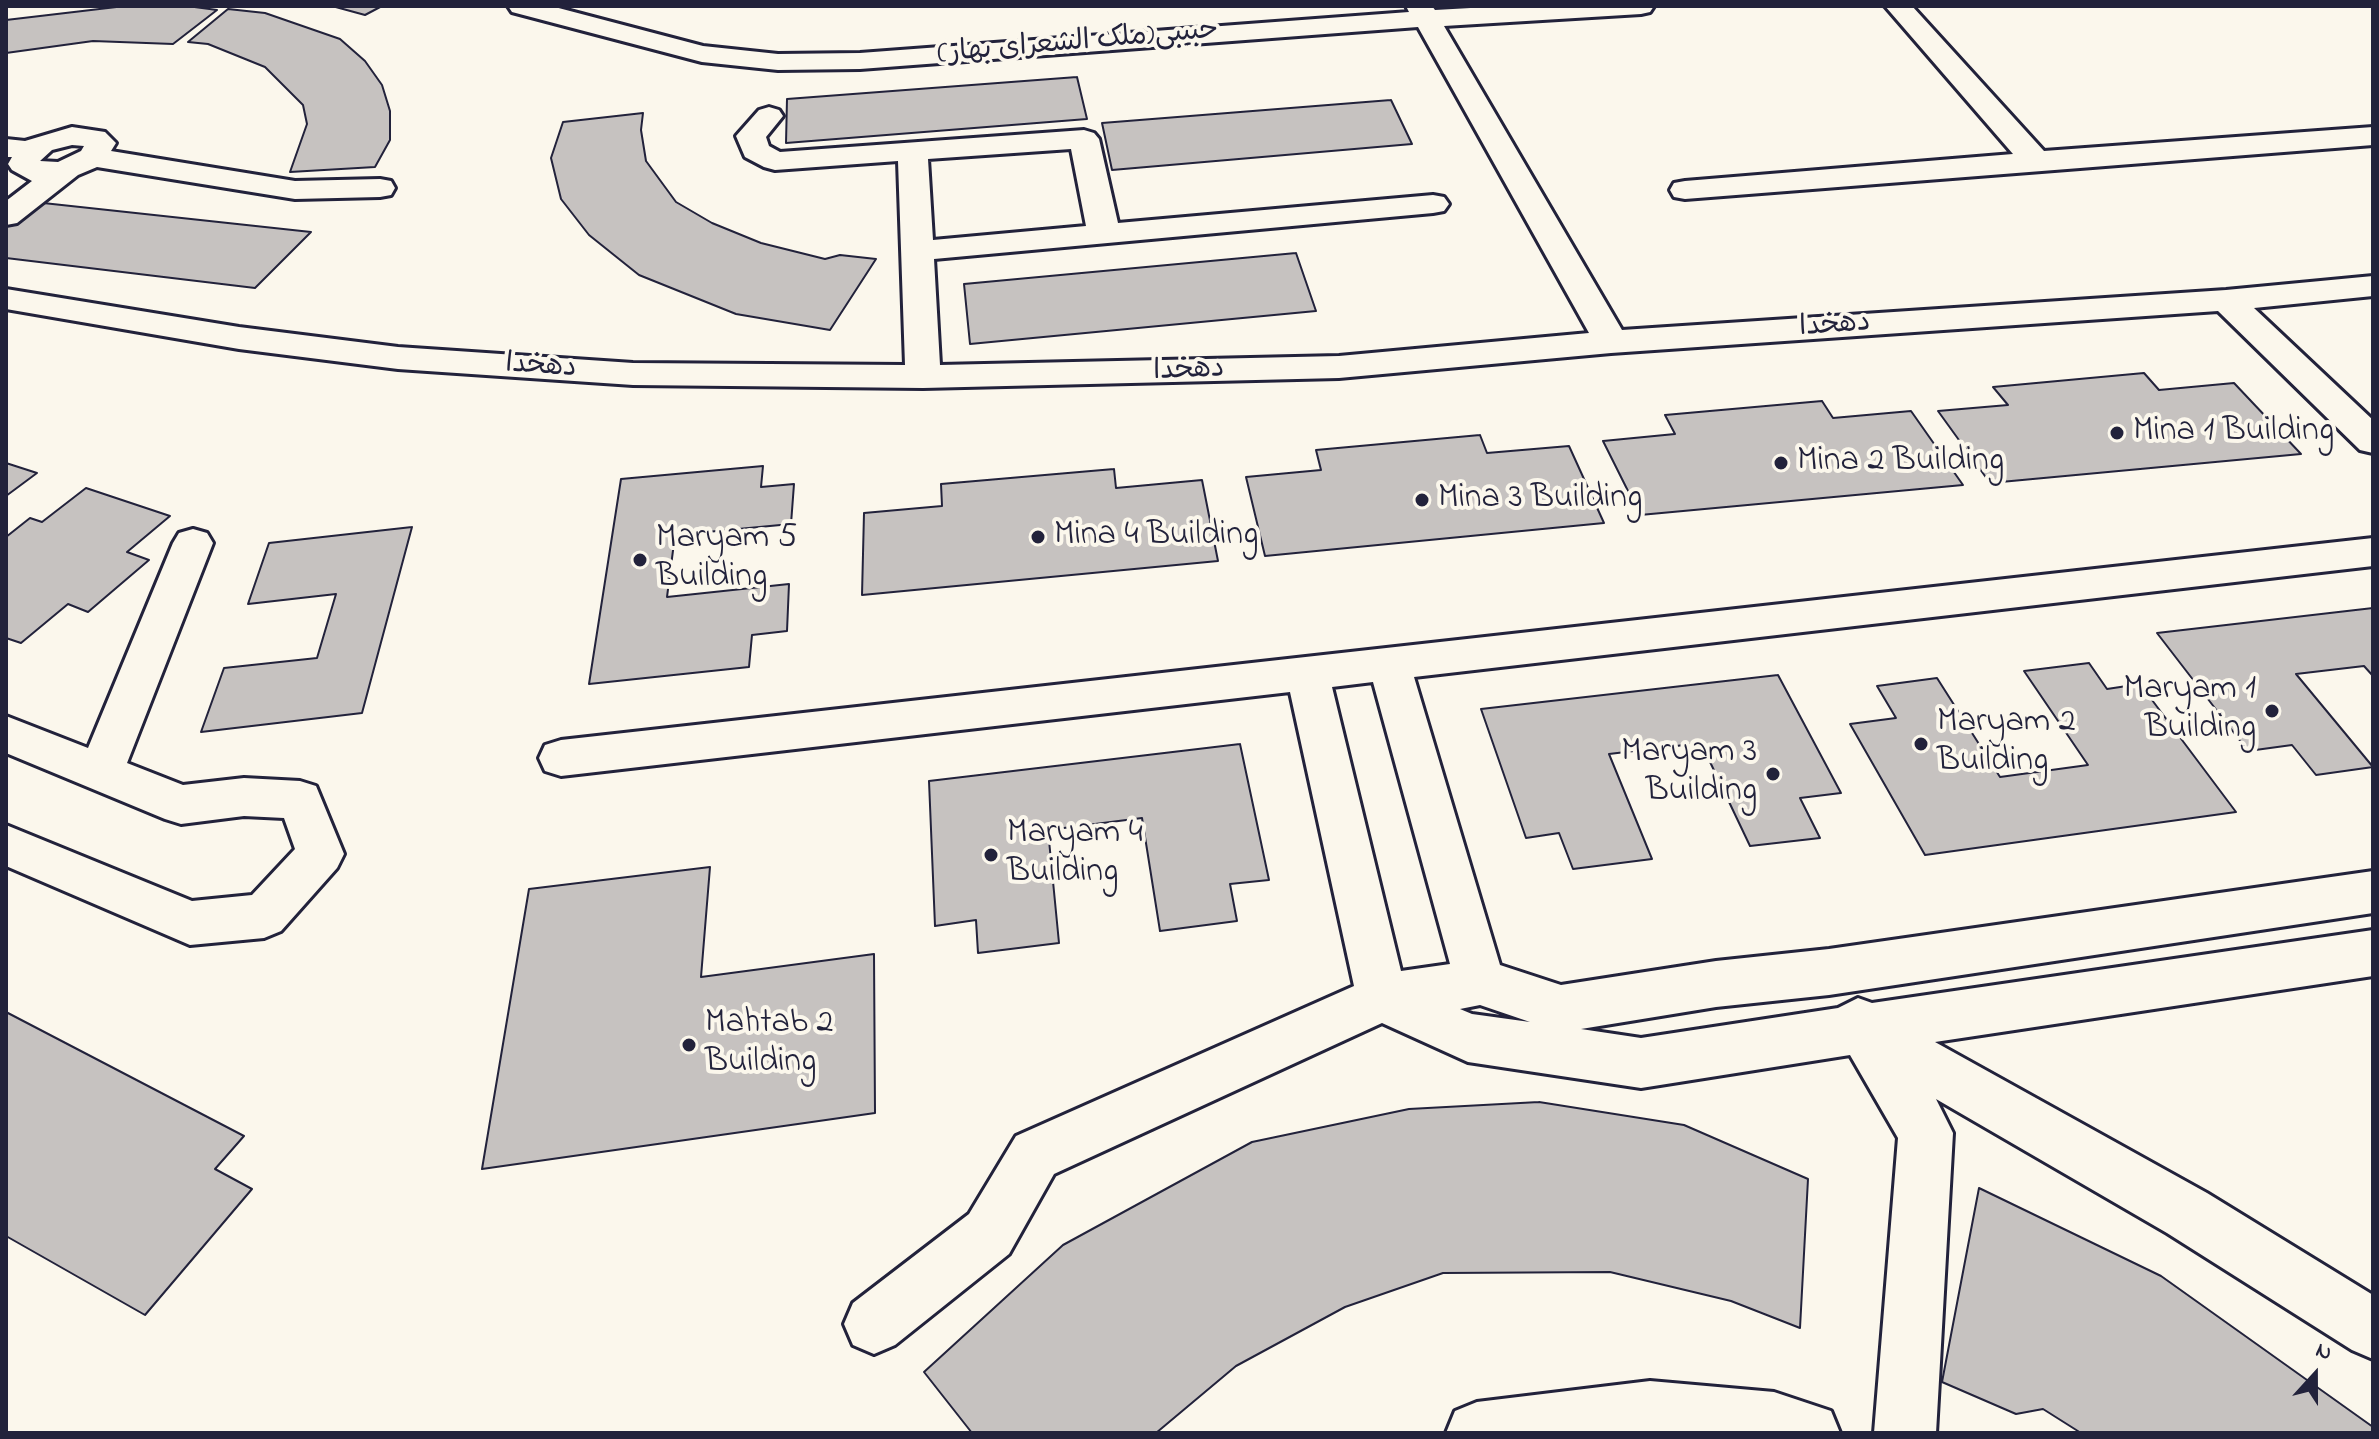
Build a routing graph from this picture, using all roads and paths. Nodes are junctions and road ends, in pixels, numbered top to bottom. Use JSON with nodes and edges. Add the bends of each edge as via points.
{"nodes":[{"id":1,"x":521,"y":6,"type":"edge"},
{"id":2,"x":1641,"y":6,"type":"edge"},
{"id":3,"x":1898,"y":6,"type":"edge"},
{"id":4,"x":1422,"y":12,"type":"edge"},
{"id":5,"x":769,"y":116,"type":"dead end"},
{"id":6,"x":2373,"y":136,"type":"edge"},
{"id":7,"x":913,"y":150,"type":"junction"},
{"id":8,"x":17,"y":160,"type":"edge"},
{"id":9,"x":2036,"y":161,"type":"junction"},
{"id":10,"x":80,"y":163,"type":"junction"},
{"id":11,"x":380,"y":188,"type":"dead end"},
{"id":12,"x":1685,"y":190,"type":"dead end"},
{"id":13,"x":1433,"y":204,"type":"dead end"},
{"id":14,"x":6,"y":216,"type":"edge"},
{"id":15,"x":1104,"y":234,"type":"junction"},
{"id":16,"x":918,"y":251,"type":"junction"},
{"id":17,"x":2373,"y":286,"type":"edge"},
{"id":18,"x":6,"y":299,"type":"edge"},
{"id":19,"x":2226,"y":300,"type":"junction"},
{"id":20,"x":1611,"y":342,"type":"junction"},
{"id":21,"x":923,"y":377,"type":"junction"},
{"id":22,"x":2373,"y":441,"type":"edge"},
{"id":23,"x":193,"y":543,"type":"dead end"},
{"id":24,"x":2373,"y":552,"type":"edge"},
{"id":25,"x":1389,"y":664,"type":"junction"},
{"id":26,"x":1307,"y":673,"type":"junction"},
{"id":27,"x":6,"y":734,"type":"edge"},
{"id":28,"x":561,"y":758,"type":"dead end"},
{"id":29,"x":101,"y":772,"type":"junction"},
{"id":30,"x":6,"y":845,"type":"edge"},
{"id":31,"x":2373,"y":892,"type":"edge"},
{"id":32,"x":2373,"y":953,"type":"edge"},
{"id":33,"x":1829,"y":972,"type":"junction"},
{"id":34,"x":1480,"y":982,"type":"junction"},
{"id":35,"x":1382,"y":998,"type":"junction"},
{"id":36,"x":1863,"y":1029,"type":"junction"},
{"id":37,"x":874,"y":1324,"type":"dead end"},
{"id":38,"x":2373,"y":1329,"type":"edge"},
{"id":39,"x":1477,"y":1433,"type":"edge"},
{"id":40,"x":1809,"y":1433,"type":"edge"},
{"id":41,"x":1905,"y":1433,"type":"edge"}],
"edges":[{"from":1,"to":4,"type":"street","name":"حبیبی(ملک الشعرای بهار)","via":[[702,54],[778,62],[892,59]]},
{"from":2,"to":4,"type":"street","name":"حبیبی(ملک الشعرای بهار)"},
{"from":3,"to":9,"type":"street"},
{"from":4,"to":20,"type":"street"},
{"from":5,"to":7,"type":"street","via":[[751,136],[756,151],[775,161]]},
{"from":6,"to":9,"type":"street"},
{"from":7,"to":15,"type":"street","via":[[1084,139]]},
{"from":7,"to":16,"type":"street"},
{"from":8,"to":10,"type":"street","via":[[38,173]]},
{"from":8,"to":10,"type":"street","via":[[56,138],[85,135],[101,143]]},
{"from":9,"to":12,"type":"street"},
{"from":10,"to":11,"type":"street","via":[[295,190]]},
{"from":10,"to":14,"type":"street"},
{"from":13,"to":15,"type":"street"},
{"from":15,"to":16,"type":"street"},
{"from":16,"to":21,"type":"street"},
{"from":17,"to":19,"type":"street","name":"دهخدا"},
{"from":18,"to":21,"type":"street","name":"دهخدا","via":[[398,358],[633,374]]},
{"from":19,"to":20,"type":"street","name":"دهخدا"},
{"from":19,"to":22,"type":"street"},
{"from":20,"to":21,"type":"street","name":"دهخدا","via":[[1339,367]]},
{"from":23,"to":29,"type":"street"},
{"from":24,"to":25,"type":"street"},
{"from":25,"to":26,"type":"street"},
{"from":25,"to":34,"type":"street"},
{"from":26,"to":28,"type":"street"},
{"from":26,"to":35,"type":"street"},
{"from":27,"to":29,"type":"street"},
{"from":29,"to":30,"type":"street","via":[[181,805],[244,797],[300,800],[320,854],[264,916],[190,923]]},
{"from":31,"to":33,"type":"street"},
{"from":32,"to":36,"type":"street"},
{"from":33,"to":34,"type":"street","via":[[1561,1009]]},
{"from":33,"to":36,"type":"street"},
{"from":34,"to":35,"type":"street"},
{"from":35,"to":36,"type":"street","via":[[1468,1038],[1641,1063]]},
{"from":35,"to":37,"type":"street","via":[[1035,1155],[989,1234]]},
{"from":36,"to":38,"type":"street","via":[[2187,1213]]},
{"from":36,"to":41,"type":"street","via":[[1926,1133]]},
{"from":39,"to":40,"type":"street","via":[[1650,1412],[1774,1423]]}]}
